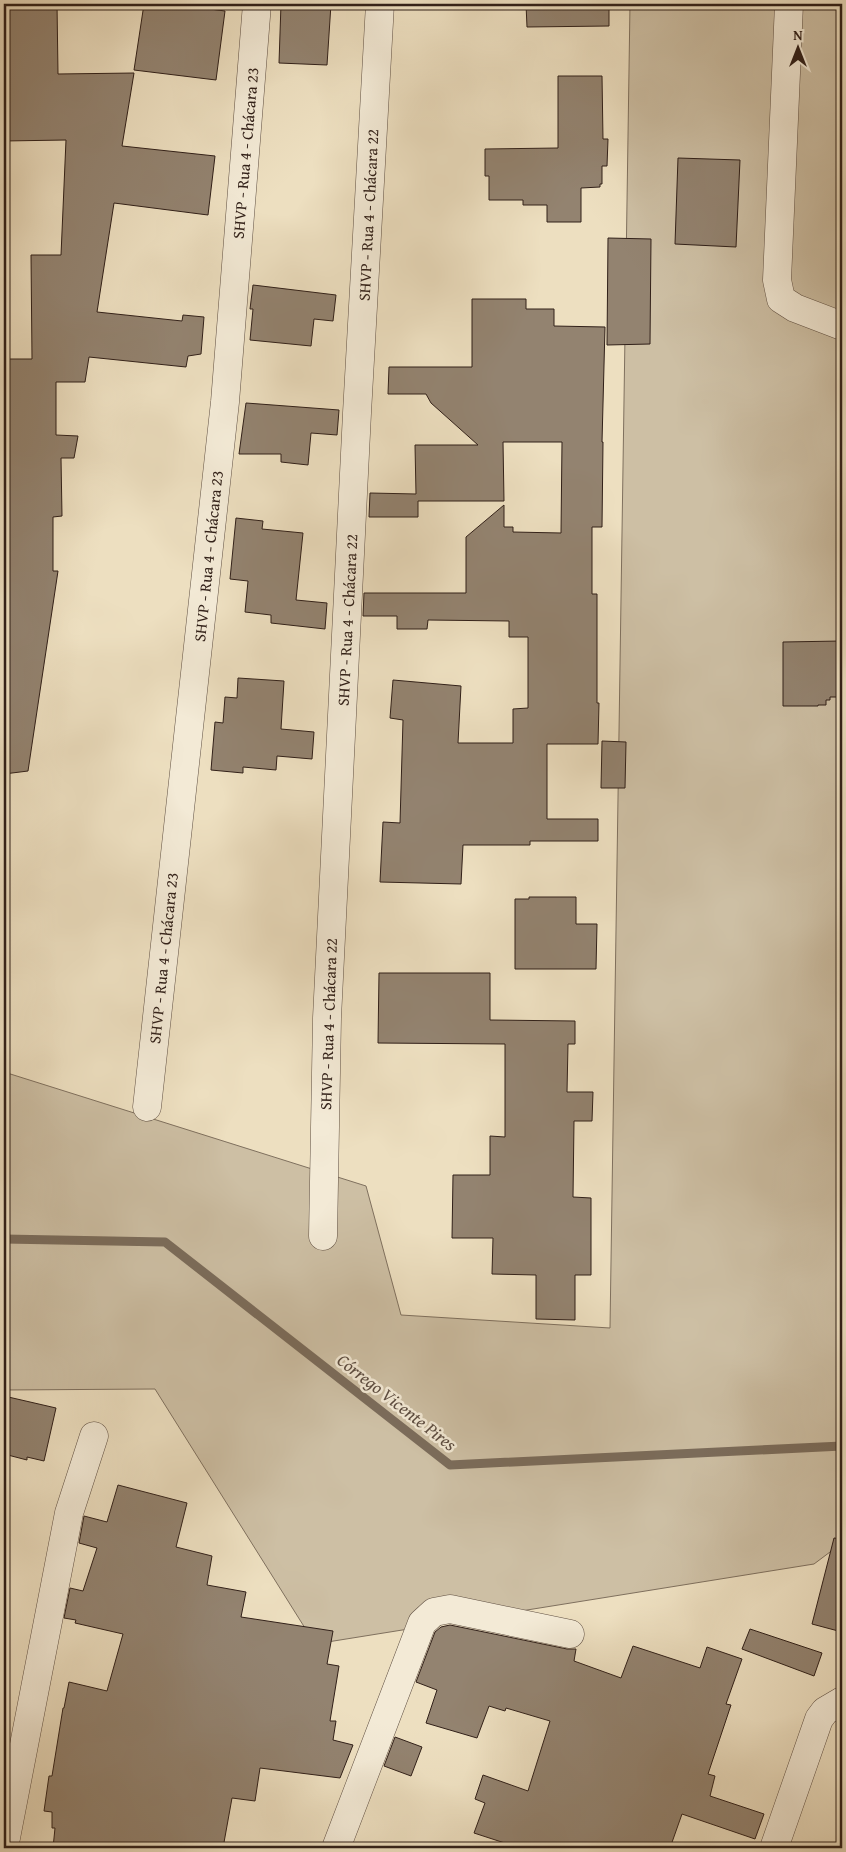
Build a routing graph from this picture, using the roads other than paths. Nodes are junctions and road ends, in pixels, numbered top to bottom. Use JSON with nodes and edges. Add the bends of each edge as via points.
{"nodes":[{"id":1,"x":257,"y":4,"type":"edge"},
{"id":2,"x":380,"y":4,"type":"edge"},
{"id":3,"x":789,"y":4,"type":"edge"},
{"id":4,"x":842,"y":326,"type":"edge"},
{"id":5,"x":146,"y":1107,"type":"dead end"},
{"id":6,"x":322,"y":1236,"type":"dead end"},
{"id":7,"x":94,"y":1436,"type":"dead end"},
{"id":8,"x":570,"y":1634,"type":"dead end"},
{"id":9,"x":842,"y":1701,"type":"edge"},
{"id":10,"x":4,"y":1848,"type":"edge"},
{"id":11,"x":336,"y":1848,"type":"edge"},
{"id":12,"x":774,"y":1848,"type":"edge"}],
"edges":[{"from":1,"to":5,"type":"street","name":"SHVP - Rua 4 - Chácara 23","via":[[225,402]]},
{"from":2,"to":6,"type":"street","name":"SHVP - Rua 4 - Chácara 22","via":[[327,1018]]},
{"from":3,"to":4,"type":"street","via":[[777,280],[781,299],[795,308]]},
{"from":7,"to":10,"type":"street","via":[[69,1513]]},
{"from":8,"to":11,"type":"street","via":[[450,1609],[434,1612],[422,1623]]},
{"from":9,"to":12,"type":"street","via":[[825,1711],[819,1719]]}]}
